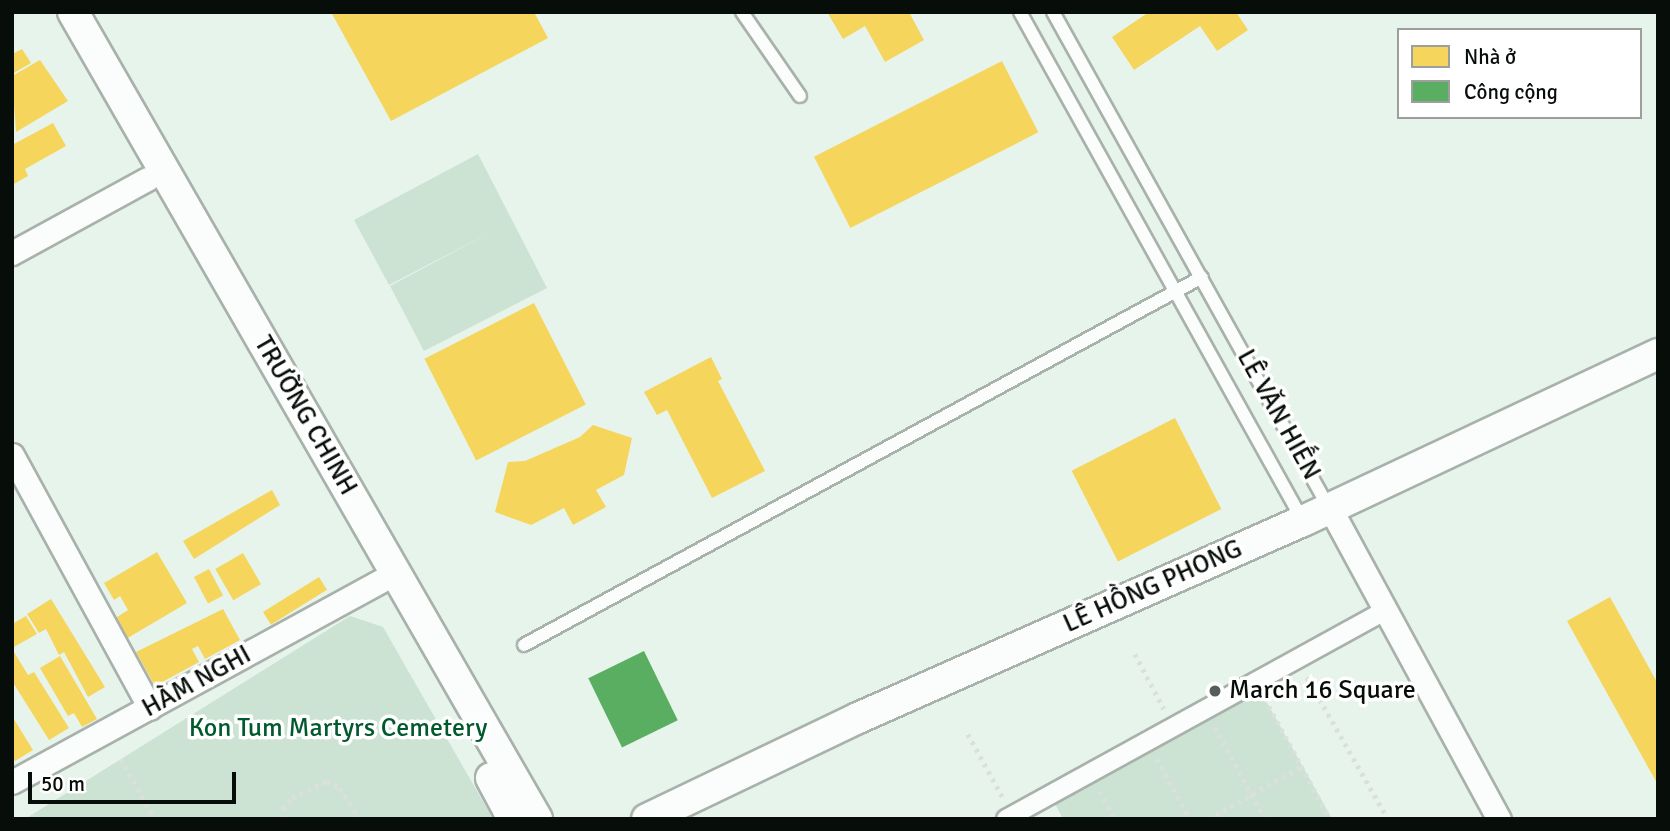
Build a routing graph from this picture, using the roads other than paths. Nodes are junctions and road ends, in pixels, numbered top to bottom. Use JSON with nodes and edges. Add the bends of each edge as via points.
{"nodes":[{"id":1,"x":52,"y":12,"type":"edge"},
{"id":2,"x":73,"y":12,"type":"edge"},
{"id":3,"x":742,"y":12,"type":"edge"},
{"id":4,"x":1020,"y":12,"type":"edge"},
{"id":5,"x":1054,"y":12,"type":"edge"},
{"id":6,"x":800,"y":96,"type":"dead end"},
{"id":7,"x":147,"y":179,"type":"junction"},
{"id":8,"x":12,"y":253,"type":"edge"},
{"id":9,"x":1202,"y":277,"type":"junction"},
{"id":10,"x":1177,"y":291,"type":"junction"},
{"id":11,"x":1658,"y":354,"type":"edge"},
{"id":12,"x":12,"y":455,"type":"edge"},
{"id":13,"x":1316,"y":515,"type":"junction"},
{"id":14,"x":381,"y":581,"type":"junction"},
{"id":15,"x":1383,"y":612,"type":"junction"},
{"id":16,"x":524,"y":645,"type":"dead end"},
{"id":17,"x":150,"y":708,"type":"junction"},
{"id":18,"x":12,"y":782,"type":"edge"},
{"id":19,"x":1009,"y":817,"type":"edge"},
{"id":20,"x":513,"y":819,"type":"edge"},
{"id":21,"x":537,"y":819,"type":"edge"},
{"id":22,"x":648,"y":819,"type":"edge"},
{"id":23,"x":1499,"y":819,"type":"edge"}],
"edges":[{"from":1,"to":7,"type":"street","name":"TRƯỜNG CHINH"},
{"from":2,"to":21,"type":"street","name":"TRƯỜNG CHINH"},
{"from":3,"to":6,"type":"lane"},
{"from":4,"to":10,"type":"lane","name":"LÊ VĂN HIẾN"},
{"from":5,"to":9,"type":"lane","name":"LÊ VĂN HIẾN"},
{"from":7,"to":8,"type":"street"},
{"from":7,"to":14,"type":"street","name":"TRƯỜNG CHINH"},
{"from":9,"to":10,"type":"lane"},
{"from":9,"to":13,"type":"lane","name":"LÊ VĂN HIẾN"},
{"from":10,"to":13,"type":"lane","name":"LÊ VĂN HIẾN"},
{"from":10,"to":16,"type":"lane"},
{"from":11,"to":13,"type":"street","name":"LÊ HỒNG PHONG"},
{"from":12,"to":17,"type":"street"},
{"from":13,"to":15,"type":"street","name":"LÊ VĂN HIẾN"},
{"from":13,"to":22,"type":"street","name":"LÊ HỒNG PHONG","via":[[858,718]]},
{"from":14,"to":17,"type":"street","name":"HÀM NGHI"},
{"from":14,"to":20,"type":"street","name":"TRƯỜNG CHINH"},
{"from":15,"to":19,"type":"street"},
{"from":15,"to":23,"type":"street","name":"LÊ VĂN HIẾN"},
{"from":17,"to":18,"type":"street","name":"HÀM NGHI"}]}
